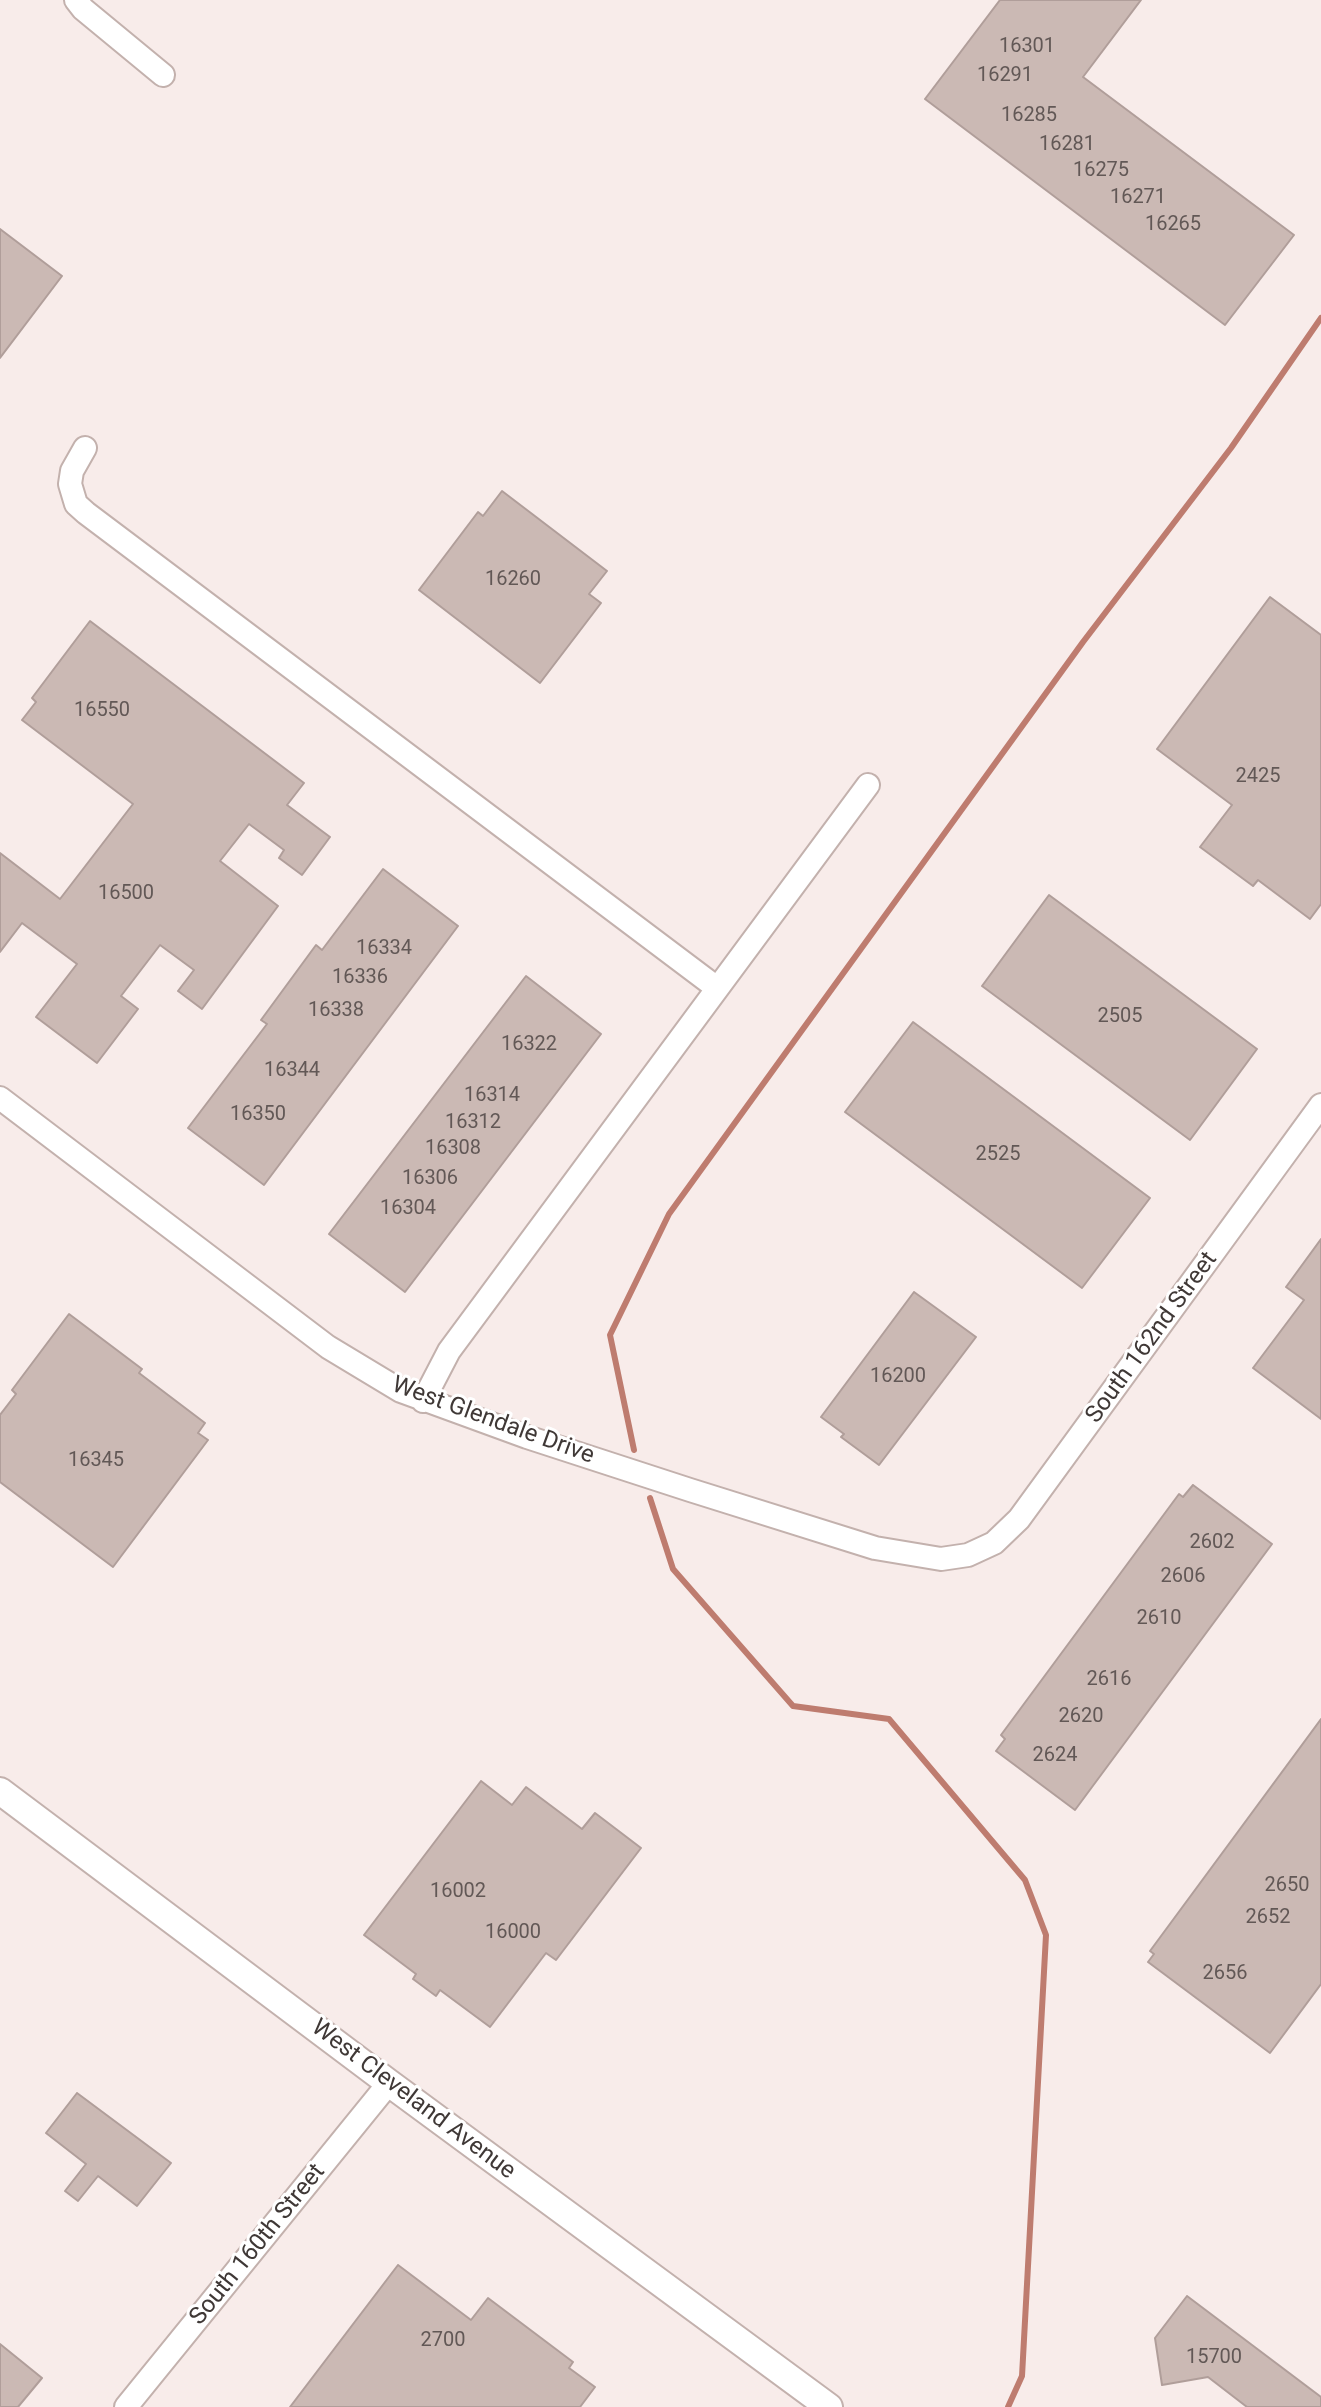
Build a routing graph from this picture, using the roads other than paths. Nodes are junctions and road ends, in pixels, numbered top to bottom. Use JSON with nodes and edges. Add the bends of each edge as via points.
{"nodes":[{"id":1,"x":76,"y":0,"type":"edge"},
{"id":2,"x":163,"y":75,"type":"dead end"},
{"id":3,"x":85,"y":448,"type":"dead end"},
{"id":4,"x":868,"y":785,"type":"dead end"},
{"id":5,"x":717,"y":988,"type":"junction"},
{"id":6,"x":0,"y":1098,"type":"edge"},
{"id":7,"x":1321,"y":1105,"type":"edge"},
{"id":8,"x":423,"y":1401,"type":"junction"},
{"id":9,"x":968,"y":1555,"type":"joint"},
{"id":10,"x":0,"y":1791,"type":"edge"},
{"id":11,"x":389,"y":2083,"type":"junction"},
{"id":12,"x":126,"y":2407,"type":"edge"},
{"id":13,"x":829,"y":2407,"type":"edge"}],
"edges":[{"from":1,"to":2,"type":"street"},
{"from":3,"to":5,"type":"street","via":[[70,484],[76,504],[86,513]]},
{"from":4,"to":5,"type":"street"},
{"from":5,"to":8,"type":"street","via":[[449,1351]]},
{"from":6,"to":8,"type":"street","name":"West Glendale Drive","via":[[328,1347]]},
{"from":7,"to":9,"type":"street","name":"South 162nd Street","via":[[1019,1519],[994,1543]]},
{"from":8,"to":9,"type":"street","name":"West Glendale Drive","via":[[875,1548],[941,1559]]},
{"from":10,"to":11,"type":"main road","name":"West Cleveland Avenue"},
{"from":11,"to":12,"type":"street","name":"South 160th Street"},
{"from":11,"to":13,"type":"main road","name":"West Cleveland Avenue"}]}
